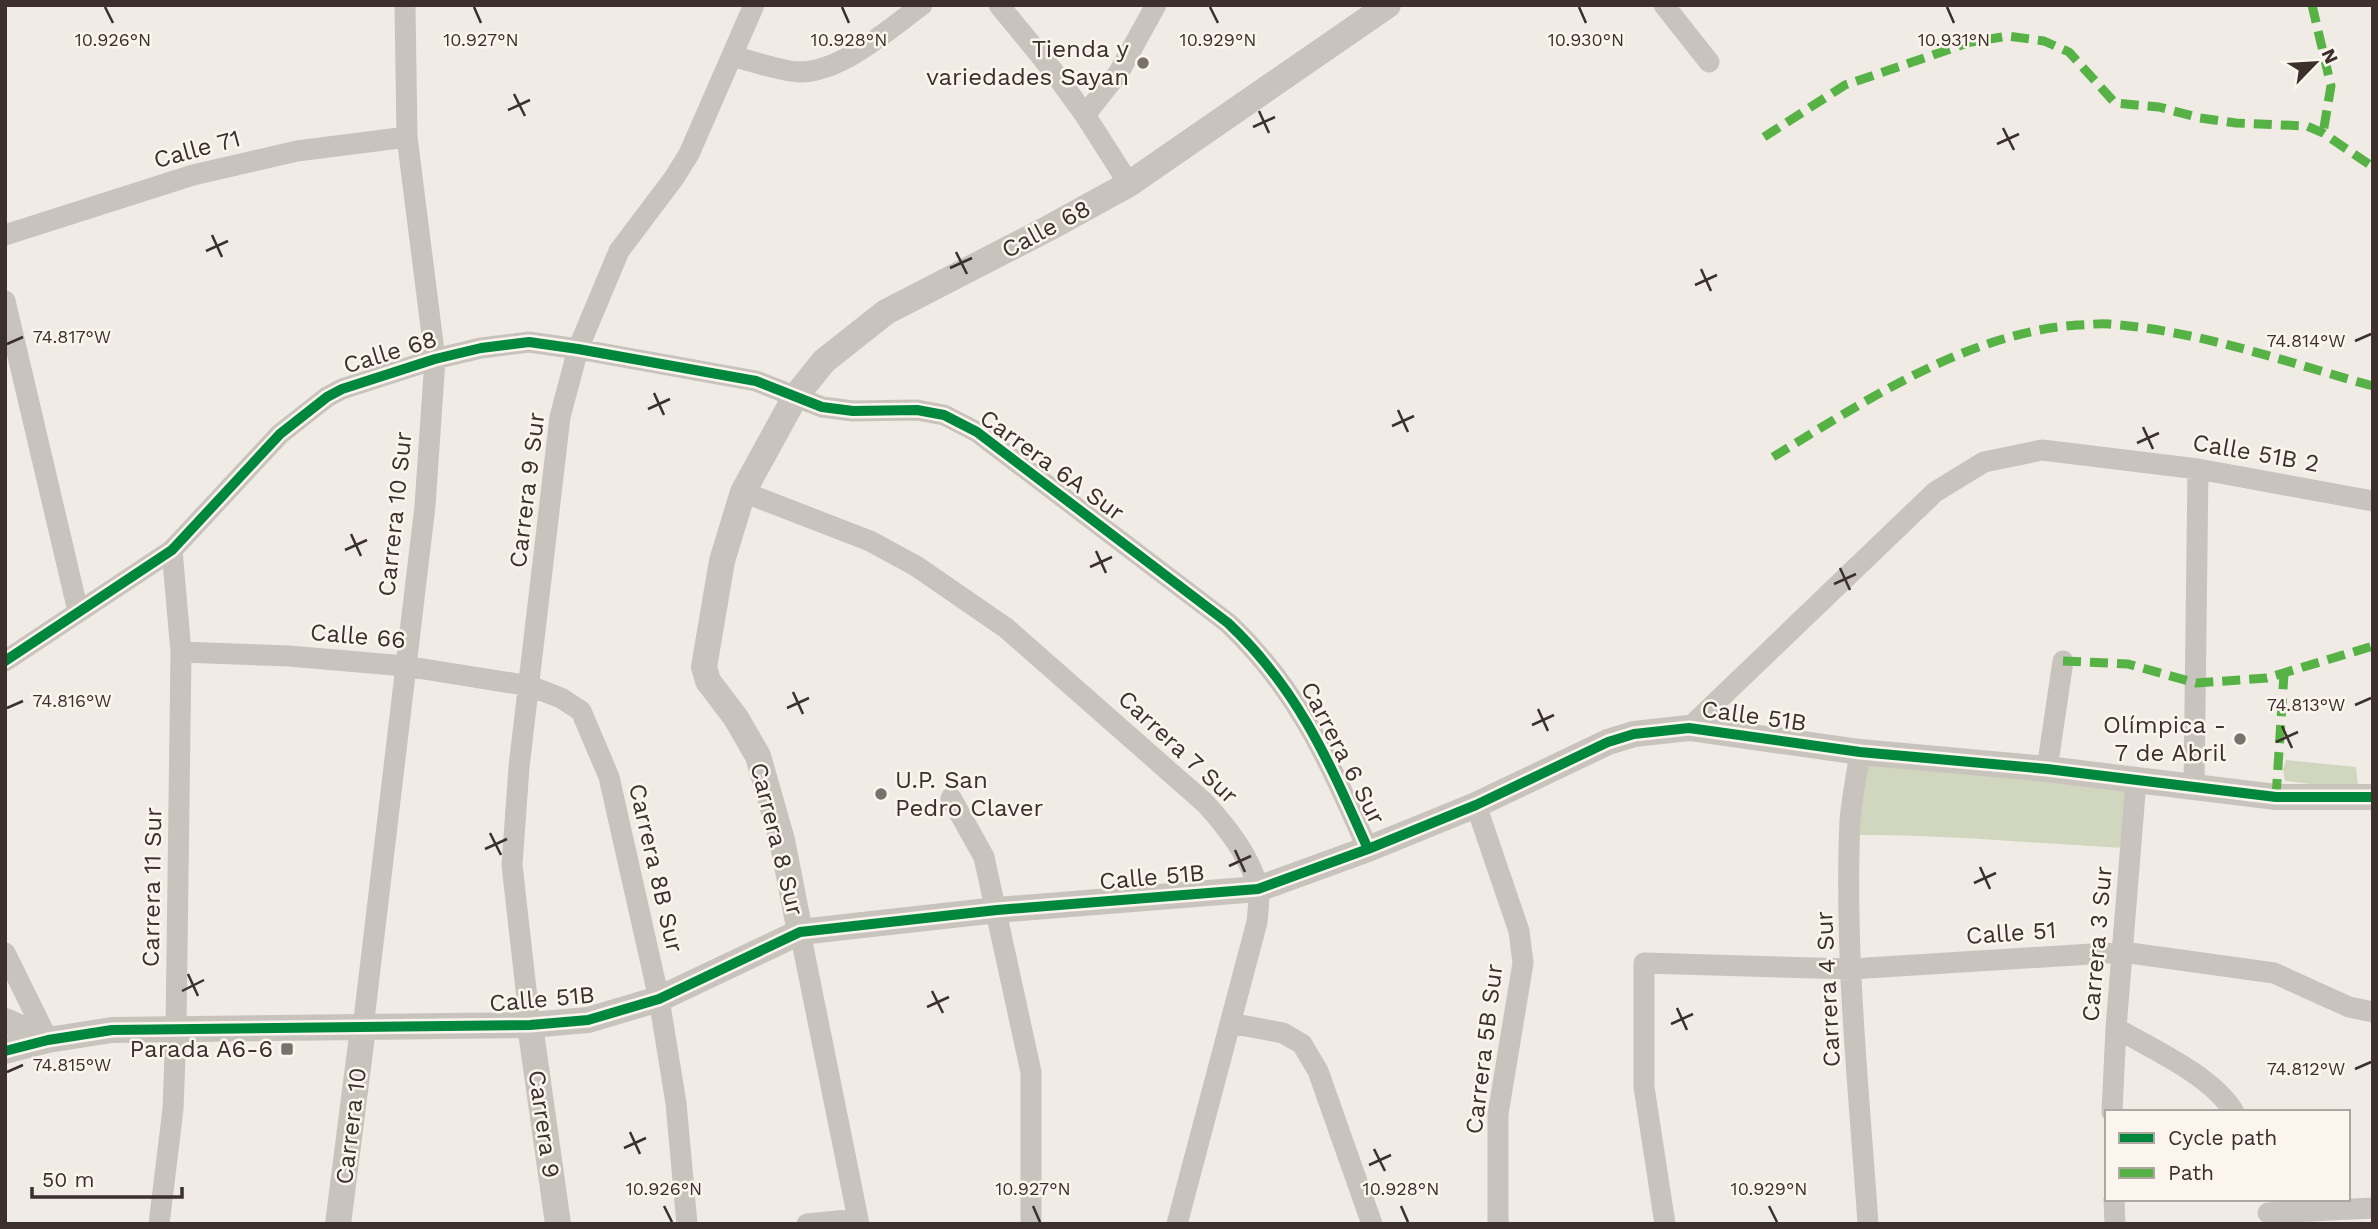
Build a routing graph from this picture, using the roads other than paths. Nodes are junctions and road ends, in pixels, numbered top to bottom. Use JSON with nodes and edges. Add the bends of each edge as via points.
{"nodes":[{"id":1,"x":405,"y":5,"type":"edge"},
{"id":2,"x":754,"y":5,"type":"edge"},
{"id":3,"x":922,"y":5,"type":"edge"},
{"id":4,"x":999,"y":5,"type":"edge"},
{"id":5,"x":1156,"y":5,"type":"edge"},
{"id":6,"x":1388,"y":5,"type":"edge"},
{"id":7,"x":1664,"y":5,"type":"edge"},
{"id":8,"x":732,"y":56,"type":"junction"},
{"id":9,"x":1709,"y":62,"type":"dead end"},
{"id":10,"x":1085,"y":115,"type":"junction"},
{"id":11,"x":407,"y":137,"type":"junction"},
{"id":12,"x":1129,"y":184,"type":"junction"},
{"id":13,"x":5,"y":235,"type":"edge"},
{"id":14,"x":5,"y":301,"type":"edge"},
{"id":15,"x":578,"y":349,"type":"junction"},
{"id":16,"x":435,"y":359,"type":"junction"},
{"id":17,"x":795,"y":397,"type":"junction"},
{"id":18,"x":2198,"y":469,"type":"junction"},
{"id":19,"x":743,"y":492,"type":"junction"},
{"id":20,"x":2373,"y":501,"type":"edge"},
{"id":21,"x":172,"y":550,"type":"junction"},
{"id":22,"x":1186,"y":592,"type":"joint"},
{"id":23,"x":78,"y":611,"type":"junction"},
{"id":24,"x":181,"y":652,"type":"junction"},
{"id":25,"x":5,"y":661,"type":"edge"},
{"id":26,"x":2063,"y":661,"type":"dead end"},
{"id":27,"x":405,"y":666,"type":"junction"},
{"id":28,"x":530,"y":686,"type":"junction"},
{"id":29,"x":1689,"y":728,"type":"junction"},
{"id":30,"x":1860,"y":752,"type":"junction"},
{"id":31,"x":2047,"y":769,"type":"junction"},
{"id":32,"x":2136,"y":781,"type":"junction"},
{"id":33,"x":2194,"y":787,"type":"junction"},
{"id":34,"x":2373,"y":797,"type":"edge"},
{"id":35,"x":951,"y":798,"type":"dead end"},
{"id":36,"x":1476,"y":805,"type":"junction"},
{"id":37,"x":1368,"y":849,"type":"junction"},
{"id":38,"x":1258,"y":889,"type":"junction"},
{"id":39,"x":997,"y":910,"type":"junction"},
{"id":40,"x":800,"y":932,"type":"junction"},
{"id":41,"x":2123,"y":952,"type":"junction"},
{"id":42,"x":5,"y":953,"type":"edge"},
{"id":43,"x":1851,"y":969,"type":"junction"},
{"id":44,"x":659,"y":999,"type":"junction"},
{"id":45,"x":2373,"y":1012,"type":"edge"},
{"id":46,"x":5,"y":1021,"type":"edge"},
{"id":47,"x":1230,"y":1023,"type":"junction"},
{"id":48,"x":530,"y":1025,"type":"junction"},
{"id":49,"x":176,"y":1028,"type":"junction"},
{"id":50,"x":363,"y":1028,"type":"junction"},
{"id":51,"x":2116,"y":1028,"type":"junction"},
{"id":52,"x":48,"y":1040,"type":"junction"},
{"id":53,"x":5,"y":1051,"type":"edge"},
{"id":54,"x":2112,"y":1110,"type":"edge"},
{"id":55,"x":2233,"y":1110,"type":"edge"},
{"id":56,"x":2114,"y":1201,"type":"edge"},
{"id":57,"x":2373,"y":1208,"type":"edge"},
{"id":58,"x":2267,"y":1212,"type":"edge"},
{"id":59,"x":859,"y":1222,"type":"edge"},
{"id":60,"x":159,"y":1224,"type":"edge"},
{"id":61,"x":338,"y":1224,"type":"edge"},
{"id":62,"x":558,"y":1224,"type":"edge"},
{"id":63,"x":687,"y":1224,"type":"edge"},
{"id":64,"x":807,"y":1224,"type":"edge"},
{"id":65,"x":1031,"y":1224,"type":"edge"},
{"id":66,"x":1177,"y":1224,"type":"edge"},
{"id":67,"x":1372,"y":1224,"type":"edge"},
{"id":68,"x":1498,"y":1224,"type":"edge"},
{"id":69,"x":1665,"y":1224,"type":"edge"},
{"id":70,"x":1868,"y":1224,"type":"edge"},
{"id":71,"x":2115,"y":1224,"type":"edge"}],
"edges":[{"from":1,"to":11,"type":"street","name":"Carrera 10 Sur"},
{"from":2,"to":8,"type":"street","name":"Carrera 9 Sur"},
{"from":3,"to":8,"type":"street","via":[[838,64],[818,71],[792,72]]},
{"from":4,"to":10,"type":"street"},
{"from":5,"to":10,"type":"street","via":[[1119,72]]},
{"from":6,"to":12,"type":"street","name":"Calle 68"},
{"from":7,"to":9,"type":"street"},
{"from":8,"to":15,"type":"street","name":"Carrera 9 Sur","via":[[689,154],[619,251]]},
{"from":10,"to":12,"type":"street"},
{"from":11,"to":13,"type":"street","name":"Calle 71","via":[[297,151],[193,175]]},
{"from":11,"to":16,"type":"street","name":"Carrera 10 Sur"},
{"from":12,"to":17,"type":"street","name":"Calle 68","via":[[886,312],[824,360]]},
{"from":14,"to":23,"type":"street"},
{"from":15,"to":16,"type":"street","name":"Calle 68","via":[[529,342]]},
{"from":15,"to":17,"type":"street","name":"Calle 68","via":[[756,381]]},
{"from":15,"to":28,"type":"street","name":"Carrera 9 Sur","via":[[560,417]]},
{"from":16,"to":21,"type":"street","name":"Calle 68","via":[[342,388],[327,397],[280,434]]},
{"from":16,"to":27,"type":"street","name":"Carrera 10 Sur","via":[[425,506]]},
{"from":17,"to":19,"type":"street","name":"Carrera 8 Sur"},
{"from":17,"to":22,"type":"street","name":"Carrera 6A Sur","via":[[853,411],[917,410],[944,415],[977,432]]},
{"from":18,"to":20,"type":"street","name":"Calle 51B 2"},
{"from":18,"to":29,"type":"street","name":"Calle 51B 2","via":[[2042,450],[1984,462],[1935,492]]},
{"from":18,"to":33,"type":"street"},
{"from":19,"to":38,"type":"street","name":"Carrera 7 Sur","via":[[870,541],[916,566],[1006,628],[1205,803],[1240,847]]},
{"from":19,"to":40,"type":"street","name":"Carrera 8 Sur","via":[[722,561],[704,667],[708,681],[758,756],[782,840]]},
{"from":21,"to":23,"type":"street","name":"Calle 68"},
{"from":21,"to":24,"type":"street","name":"Carrera 11 Sur"},
{"from":22,"to":37,"type":"street","name":"Carrera 6 Sur","via":[[1228,623],[1281,680],[1331,767]]},
{"from":23,"to":25,"type":"street","name":"Calle 68"},
{"from":24,"to":27,"type":"street","name":"Calle 66"},
{"from":24,"to":49,"type":"street","name":"Carrera 11 Sur"},
{"from":26,"to":31,"type":"street"},
{"from":27,"to":28,"type":"street","name":"Calle 66"},
{"from":27,"to":50,"type":"street","name":"Carrera 10 Sur"},
{"from":28,"to":44,"type":"street","name":"Carrera 8B Sur","via":[[581,711],[591,732],[609,777]]},
{"from":28,"to":48,"type":"street","name":"Carrera 9 Sur","via":[[512,866]]},
{"from":29,"to":30,"type":"street","name":"Calle 51B"},
{"from":29,"to":36,"type":"street","name":"Calle 51B","via":[[1608,742]]},
{"from":30,"to":31,"type":"street","name":"Calle 51B"},
{"from":30,"to":43,"type":"street","name":"Carrera 4 Sur","via":[[1850,817]]},
{"from":31,"to":32,"type":"street","name":"Calle 51B"},
{"from":32,"to":33,"type":"street","name":"Calle 51B"},
{"from":32,"to":41,"type":"street","name":"Carrera 3 Sur"},
{"from":33,"to":34,"type":"street","name":"Calle 51B","via":[[2276,797]]},
{"from":35,"to":39,"type":"street","via":[[984,857]]},
{"from":36,"to":37,"type":"street","name":"Calle 51B"},
{"from":36,"to":68,"type":"street","name":"Carrera 5B Sur","via":[[1519,930],[1523,963],[1498,1114]]},
{"from":37,"to":38,"type":"street","name":"Calle 51B"},
{"from":38,"to":39,"type":"street","name":"Calle 51B"},
{"from":38,"to":47,"type":"street","name":"Carrera 7 Sur","via":[[1257,922]]},
{"from":39,"to":40,"type":"street","name":"Calle 51B"},
{"from":39,"to":65,"type":"street","via":[[1031,1072]]},
{"from":40,"to":44,"type":"street","name":"Calle 51B"},
{"from":40,"to":59,"type":"street","name":"Carrera 8 Sur"},
{"from":41,"to":43,"type":"street","name":"Calle 51"},
{"from":41,"to":45,"type":"street","name":"Calle 51","via":[[2274,974],[2349,1007]]},
{"from":41,"to":51,"type":"street","name":"Carrera 3 Sur"},
{"from":42,"to":52,"type":"street"},
{"from":43,"to":69,"type":"street","name":"Calle 51","via":[[1644,963],[1644,1087]]},
{"from":43,"to":70,"type":"street","name":"Carrera 4 Sur"},
{"from":44,"to":48,"type":"street","name":"Calle 51B","via":[[588,1020]]},
{"from":44,"to":63,"type":"street","name":"Carrera 8B Sur","via":[[676,1103]]},
{"from":46,"to":52,"type":"street"},
{"from":47,"to":66,"type":"street","name":"Carrera 7 Sur"},
{"from":47,"to":67,"type":"street","via":[[1283,1034],[1302,1044],[1318,1071]]},
{"from":48,"to":50,"type":"street","name":"Calle 51B"},
{"from":48,"to":62,"type":"street","name":"Carrera 9"},
{"from":49,"to":50,"type":"street","name":"Calle 51B"},
{"from":49,"to":52,"type":"street","name":"Calle 51B","via":[[111,1030]]},
{"from":49,"to":60,"type":"street","name":"Carrera 11 Sur","via":[[173,1109]]},
{"from":50,"to":61,"type":"street","name":"Carrera 10"},
{"from":51,"to":54,"type":"street","name":"Carrera 3 Sur"},
{"from":51,"to":55,"type":"street","via":[[2199,1077],[2226,1098]]},
{"from":52,"to":53,"type":"street","name":"Calle 51B"},
{"from":56,"to":71,"type":"street"},
{"from":57,"to":58,"type":"street"},
{"from":59,"to":64,"type":"street"}]}
